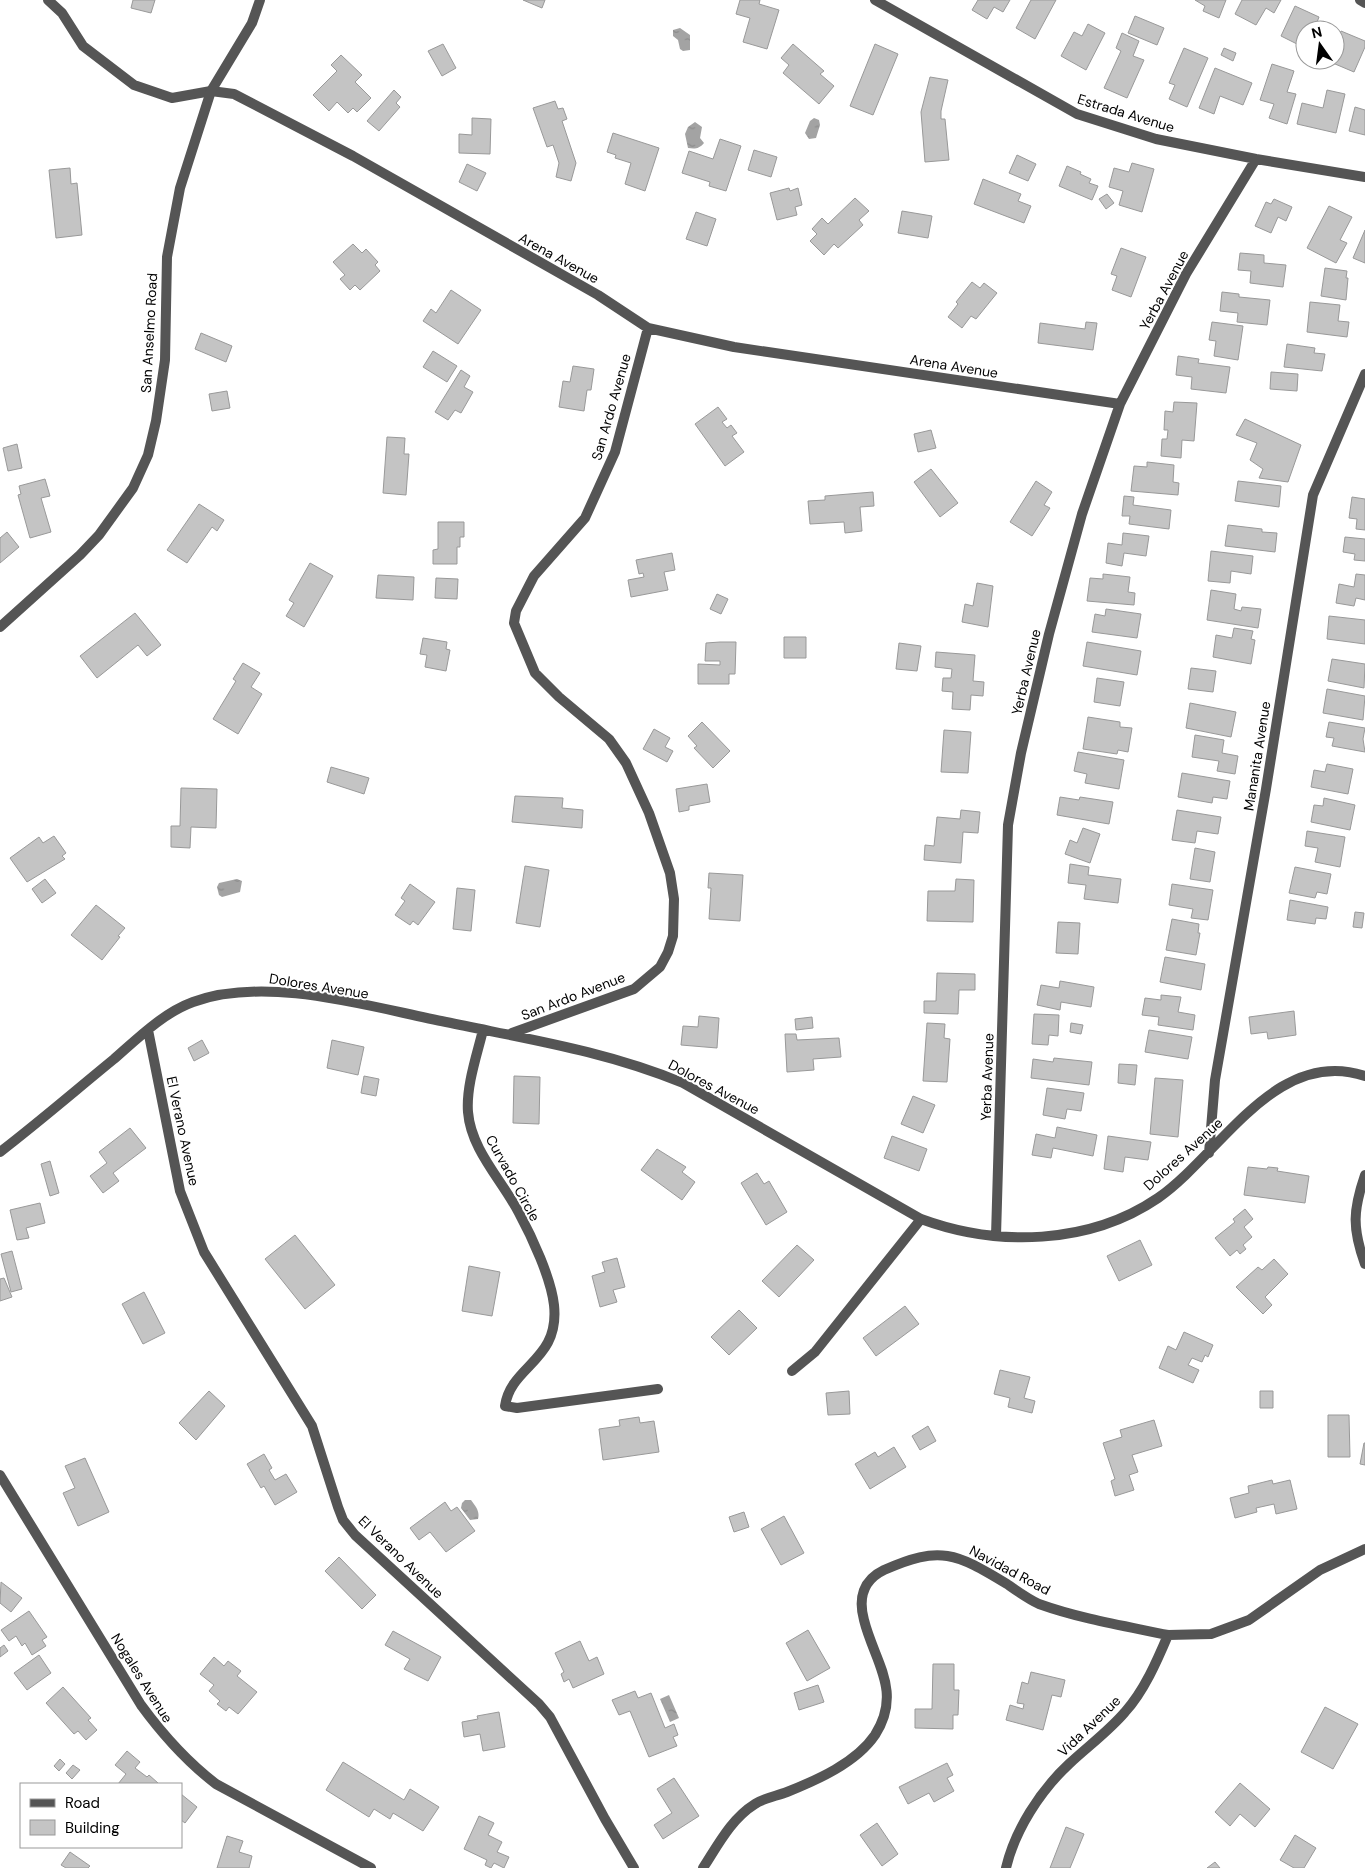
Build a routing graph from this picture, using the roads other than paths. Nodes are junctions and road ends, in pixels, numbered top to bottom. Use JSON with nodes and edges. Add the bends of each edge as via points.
{"nodes":[{"id":1,"x":48,"y":0,"type":"edge"},
{"id":2,"x":260,"y":0,"type":"edge"},
{"id":3,"x":875,"y":0,"type":"edge"},
{"id":4,"x":1360,"y":0,"type":"edge"},
{"id":5,"x":1365,"y":3,"type":"edge"},
{"id":6,"x":211,"y":91,"type":"junction"},
{"id":7,"x":1256,"y":159,"type":"junction"},
{"id":8,"x":1365,"y":177,"type":"edge"},
{"id":9,"x":648,"y":328,"type":"junction"},
{"id":10,"x":1365,"y":374,"type":"edge"},
{"id":11,"x":1120,"y":404,"type":"junction"},
{"id":12,"x":0,"y":626,"type":"edge"},
{"id":13,"x":148,"y":1030,"type":"junction"},
{"id":14,"x":483,"y":1030,"type":"junction"},
{"id":15,"x":511,"y":1034,"type":"junction"},
{"id":16,"x":1365,"y":1076,"type":"edge"},
{"id":17,"x":0,"y":1152,"type":"edge"},
{"id":18,"x":1209,"y":1152,"type":"junction"},
{"id":19,"x":1365,"y":1175,"type":"edge"},
{"id":20,"x":921,"y":1218,"type":"junction"},
{"id":21,"x":996,"y":1236,"type":"junction"},
{"id":22,"x":1365,"y":1264,"type":"edge"},
{"id":23,"x":792,"y":1371,"type":"dead end"},
{"id":24,"x":658,"y":1389,"type":"dead end"},
{"id":25,"x":0,"y":1475,"type":"edge"},
{"id":26,"x":1365,"y":1549,"type":"edge"},
{"id":27,"x":1168,"y":1635,"type":"junction"},
{"id":28,"x":371,"y":1868,"type":"edge"},
{"id":29,"x":634,"y":1868,"type":"edge"},
{"id":30,"x":703,"y":1868,"type":"edge"},
{"id":31,"x":1006,"y":1868,"type":"edge"}],
"edges":[{"from":1,"to":6,"type":"street","name":"Arena Avenue","via":[[62,13],[83,46],[134,85],[172,98]]},
{"from":2,"to":6,"type":"street","name":"San Anselmo Road","via":[[252,23]]},
{"from":3,"to":7,"type":"street","name":"Estrada Avenue","via":[[1077,114],[1156,139]]},
{"from":4,"to":5,"type":"street"},
{"from":6,"to":9,"type":"street","name":"Arena Avenue","via":[[234,94],[353,156],[598,295]]},
{"from":6,"to":12,"type":"street","name":"San Anselmo Road","via":[[180,188],[172,226],[167,257],[164,360],[148,455],[133,488],[99,534],[69,566]]},
{"from":7,"to":8,"type":"street","name":"Estrada Avenue"},
{"from":7,"to":11,"type":"street","name":"Yerba Avenue","via":[[1186,274]]},
{"from":9,"to":11,"type":"street","name":"Arena Avenue","via":[[734,347]]},
{"from":9,"to":15,"type":"street","name":"San Ardo Avenue","via":[[611,461],[585,518],[534,576],[516,611],[514,623],[535,673],[558,698],[609,739],[626,763],[652,821],[670,873],[674,899],[673,936],[660,967],[634,989]]},
{"from":10,"to":18,"type":"street","name":"Mananita Avenue","via":[[1313,495],[1215,1080]]},
{"from":11,"to":21,"type":"street","name":"Yerba Avenue","via":[[1082,514],[1049,634],[1008,824]]},
{"from":13,"to":14,"type":"street","name":"Dolores Avenue","via":[[192,1002],[244,991],[322,998]]},
{"from":13,"to":17,"type":"street","name":"Dolores Avenue"},
{"from":13,"to":29,"type":"street","name":"El Verano Avenue","via":[[180,1191],[204,1252],[312,1426],[343,1520],[544,1711]]},
{"from":14,"to":15,"type":"street","name":"Dolores Avenue"},
{"from":14,"to":24,"type":"street","name":"Curvado Circle","via":[[469,1094],[472,1130],[478,1148],[519,1213],[554,1304],[554,1329],[544,1352],[507,1392],[505,1406],[517,1408]]},
{"from":15,"to":20,"type":"street","name":"Dolores Avenue","via":[[607,1055],[683,1083]]},
{"from":16,"to":18,"type":"street","name":"Dolores Avenue","via":[[1330,1069],[1299,1077],[1270,1094]]},
{"from":18,"to":21,"type":"street","name":"Dolores Avenue","via":[[1159,1197],[1115,1220],[1063,1235]]},
{"from":19,"to":22,"type":"street","via":[[1355,1204],[1355,1226]]},
{"from":20,"to":21,"type":"street","name":"Dolores Avenue","via":[[963,1232]]},
{"from":20,"to":23,"type":"street","via":[[816,1352]]},
{"from":25,"to":28,"type":"street","name":"Nogales Avenue","via":[[162,1734],[216,1784]]},
{"from":26,"to":27,"type":"street","via":[[1320,1570],[1249,1620],[1211,1634]]},
{"from":27,"to":30,"type":"street","name":"Navidad Road","via":[[1117,1626],[1038,1603],[952,1556],[921,1555],[872,1576],[861,1597],[864,1621],[881,1663],[887,1696],[876,1734],[834,1770],[756,1803],[727,1830]]},
{"from":27,"to":31,"type":"street","name":"Vida Avenue","via":[[1125,1712],[1068,1765],[1033,1807]]}]}
